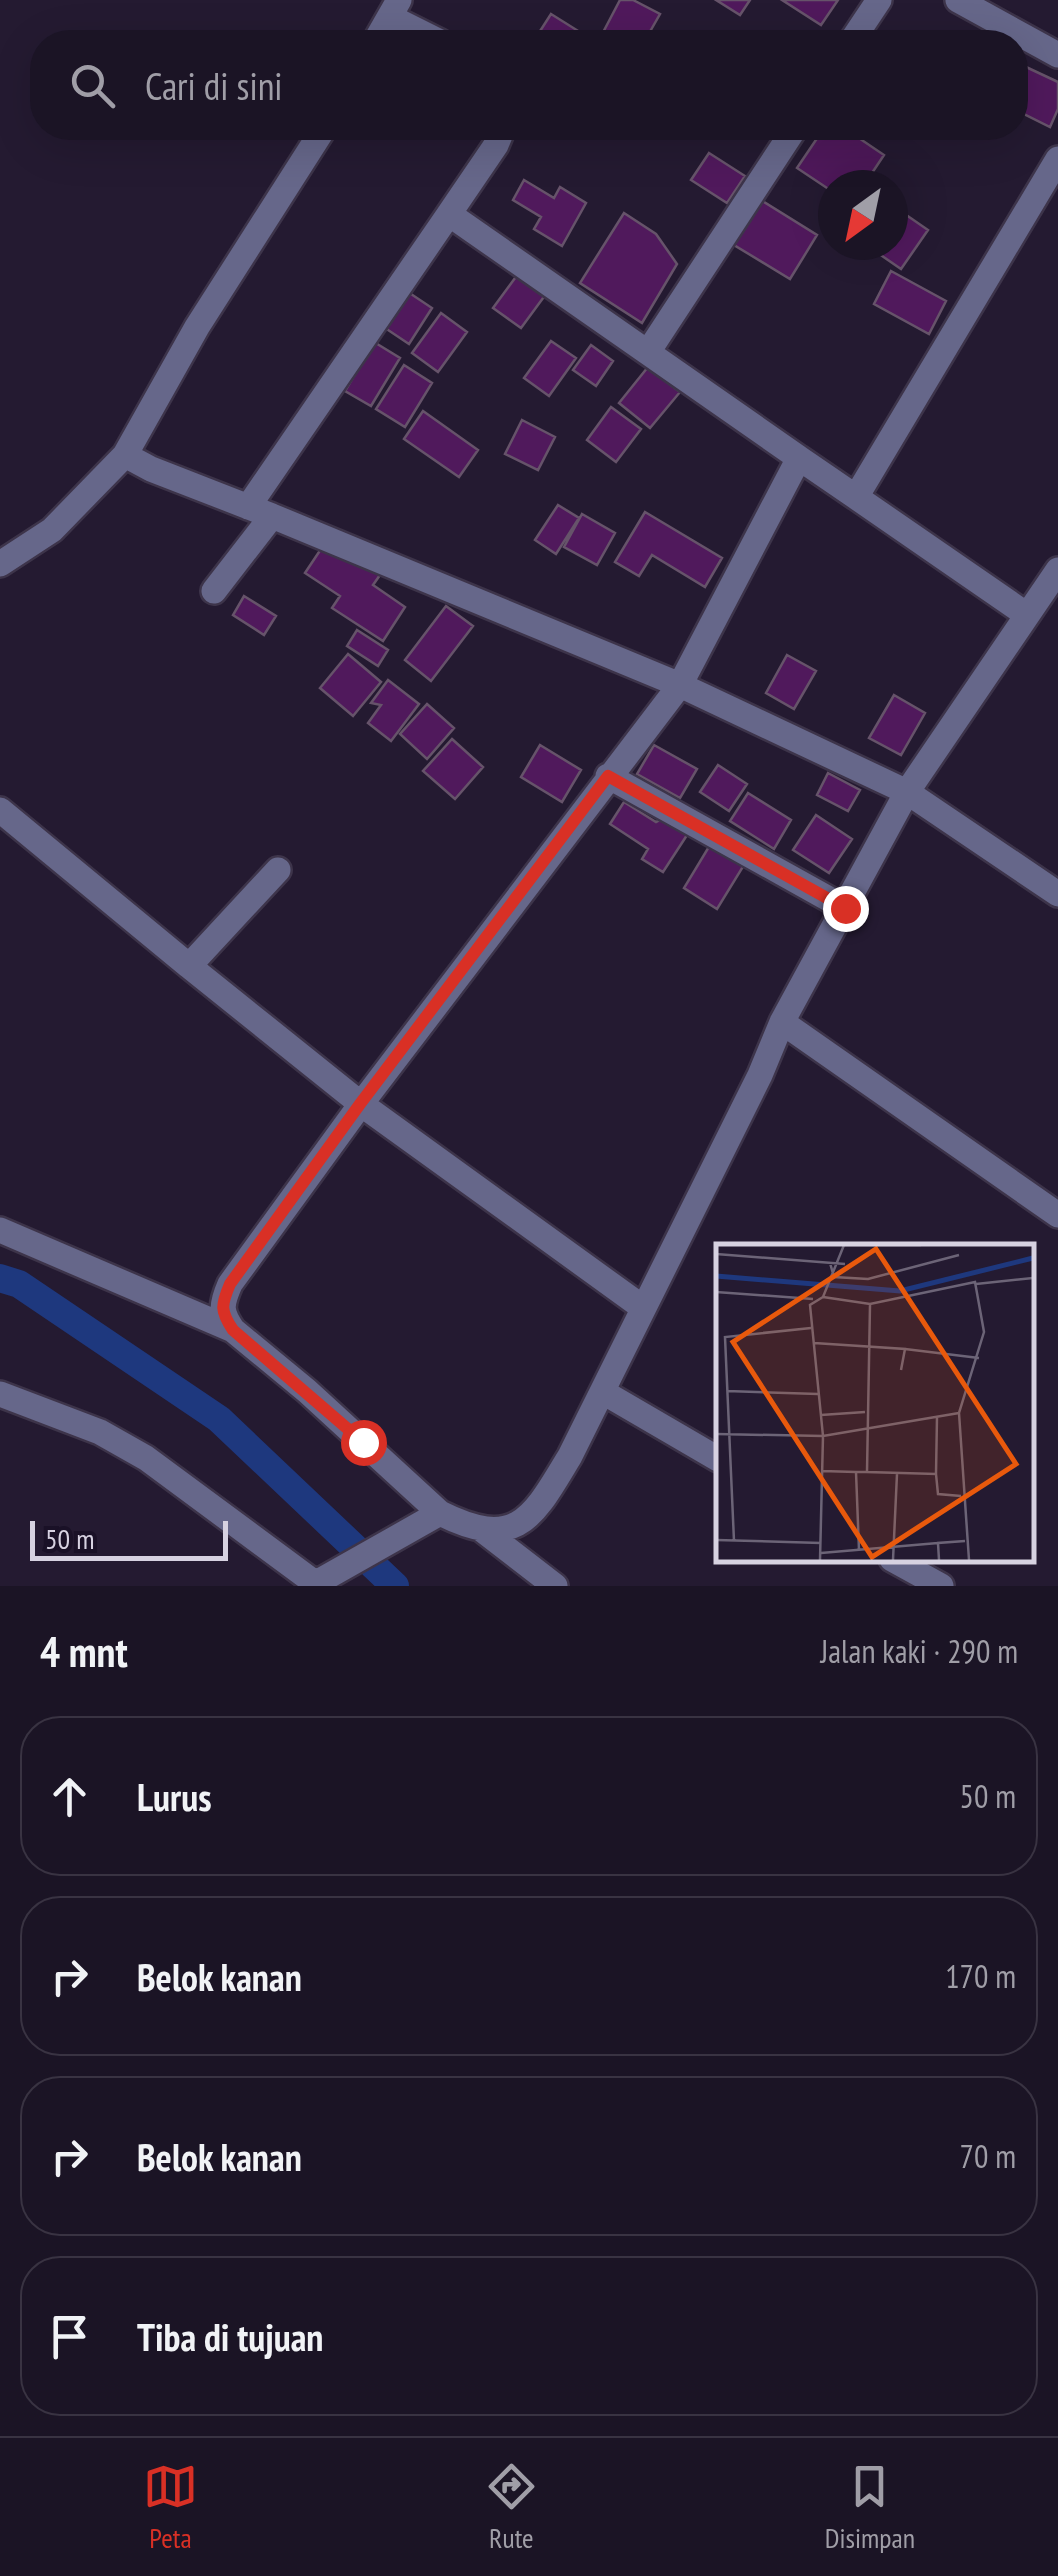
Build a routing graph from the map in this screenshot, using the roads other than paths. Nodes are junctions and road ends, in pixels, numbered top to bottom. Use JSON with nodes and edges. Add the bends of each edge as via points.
{"nodes":[{"id":1,"x":879,"y":0,"type":"edge"},
{"id":2,"x":958,"y":0,"type":"edge"},
{"id":3,"x":394,"y":8,"type":"edge"},
{"id":4,"x":382,"y":30,"type":"edge"},
{"id":5,"x":422,"y":30,"type":"edge"},
{"id":6,"x":859,"y":30,"type":"edge"},
{"id":7,"x":1013,"y":30,"type":"edge"},
{"id":8,"x":1028,"y":38,"type":"edge"},
{"id":9,"x":1058,"y":55,"type":"edge"},
{"id":10,"x":316,"y":140,"type":"edge"},
{"id":11,"x":498,"y":140,"type":"edge"},
{"id":12,"x":787,"y":140,"type":"edge"},
{"id":13,"x":1058,"y":159,"type":"edge"},
{"id":14,"x":449,"y":214,"type":"junction"},
{"id":15,"x":648,"y":352,"type":"junction"},
{"id":16,"x":799,"y":458,"type":"junction"},
{"id":17,"x":136,"y":461,"type":"junction"},
{"id":18,"x":856,"y":497,"type":"junction"},
{"id":19,"x":260,"y":511,"type":"junction"},
{"id":20,"x":0,"y":564,"type":"edge"},
{"id":21,"x":1058,"y":570,"type":"edge"},
{"id":22,"x":214,"y":591,"type":"dead end"},
{"id":23,"x":1027,"y":615,"type":"junction"},
{"id":24,"x":680,"y":685,"type":"junction"},
{"id":25,"x":608,"y":776,"type":"junction"},
{"id":26,"x":907,"y":792,"type":"junction"},
{"id":27,"x":0,"y":810,"type":"edge"},
{"id":28,"x":278,"y":870,"type":"dead end"},
{"id":29,"x":1058,"y":894,"type":"edge"},
{"id":30,"x":845,"y":908,"type":"junction"},
{"id":31,"x":189,"y":966,"type":"junction"},
{"id":32,"x":782,"y":1022,"type":"junction"},
{"id":33,"x":360,"y":1104,"type":"junction"},
{"id":34,"x":1058,"y":1215,"type":"edge"},
{"id":35,"x":0,"y":1230,"type":"edge"},
{"id":36,"x":642,"y":1307,"type":"junction"},
{"id":37,"x":233,"y":1330,"type":"junction"},
{"id":38,"x":602,"y":1392,"type":"junction"},
{"id":39,"x":0,"y":1394,"type":"edge"},
{"id":40,"x":716,"y":1458,"type":"edge"},
{"id":41,"x":432,"y":1518,"type":"junction"},
{"id":42,"x":478,"y":1526,"type":"junction"},
{"id":43,"x":897,"y":1561,"type":"edge"},
{"id":44,"x":313,"y":1585,"type":"edge"},
{"id":45,"x":555,"y":1586,"type":"edge"},
{"id":46,"x":941,"y":1586,"type":"edge"}],
"edges":[{"from":1,"to":6,"type":"street"},
{"from":2,"to":7,"type":"street"},
{"from":3,"to":4,"type":"street"},
{"from":3,"to":5,"type":"street"},
{"from":8,"to":9,"type":"street"},
{"from":10,"to":17,"type":"street","via":[[198,327]]},
{"from":11,"to":14,"type":"street"},
{"from":12,"to":15,"type":"street"},
{"from":13,"to":18,"type":"street"},
{"from":14,"to":15,"type":"street"},
{"from":14,"to":19,"type":"street"},
{"from":15,"to":16,"type":"street"},
{"from":16,"to":18,"type":"street"},
{"from":16,"to":24,"type":"street"},
{"from":17,"to":19,"type":"street"},
{"from":17,"to":20,"type":"street"},
{"from":18,"to":23,"type":"street"},
{"from":19,"to":22,"type":"street"},
{"from":19,"to":24,"type":"street"},
{"from":21,"to":23,"type":"street"},
{"from":23,"to":26,"type":"street"},
{"from":24,"to":25,"type":"street"},
{"from":24,"to":26,"type":"street"},
{"from":25,"to":30,"type":"street"},
{"from":25,"to":33,"type":"street"},
{"from":26,"to":29,"type":"street"},
{"from":26,"to":30,"type":"street"},
{"from":27,"to":31,"type":"street"},
{"from":28,"to":31,"type":"street"},
{"from":30,"to":32,"type":"street"},
{"from":31,"to":33,"type":"street"},
{"from":32,"to":34,"type":"street"},
{"from":32,"to":36,"type":"street"},
{"from":33,"to":36,"type":"street"},
{"from":33,"to":37,"type":"street","via":[[230,1284],[221,1305]]},
{"from":35,"to":37,"type":"street"},
{"from":36,"to":38,"type":"street"},
{"from":37,"to":41,"type":"street","via":[[307,1390]]},
{"from":38,"to":40,"type":"street"},
{"from":38,"to":42,"type":"street","via":[[533,1514],[516,1528]]},
{"from":39,"to":44,"type":"street","via":[[100,1432],[146,1458]]},
{"from":41,"to":42,"type":"street"},
{"from":41,"to":44,"type":"street"},
{"from":42,"to":45,"type":"street"},
{"from":43,"to":46,"type":"street"}]}
